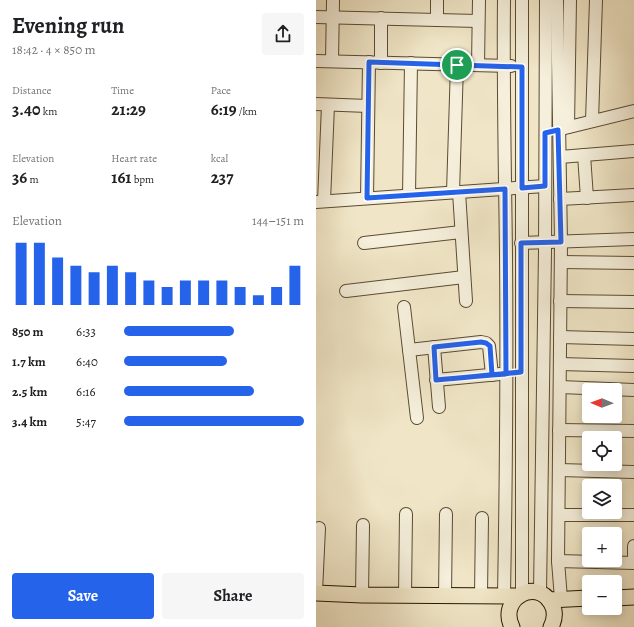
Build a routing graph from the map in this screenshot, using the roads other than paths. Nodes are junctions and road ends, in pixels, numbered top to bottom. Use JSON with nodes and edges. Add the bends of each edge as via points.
{"nodes":[{"id":1,"x":334,"y":0,"type":"edge"},
{"id":2,"x":437,"y":0,"type":"edge"},
{"id":3,"x":479,"y":0,"type":"edge"},
{"id":4,"x":504,"y":0,"type":"edge"},
{"id":5,"x":522,"y":0,"type":"edge"},
{"id":6,"x":546,"y":0,"type":"edge"},
{"id":7,"x":557,"y":0,"type":"edge"},
{"id":8,"x":570,"y":0,"type":"edge"},
{"id":9,"x":596,"y":0,"type":"edge"},
{"id":10,"x":316,"y":17,"type":"edge"},
{"id":11,"x":333,"y":17,"type":"junction"},
{"id":12,"x":381,"y":18,"type":"junction"},
{"id":13,"x":437,"y":20,"type":"junction"},
{"id":14,"x":478,"y":21,"type":"junction"},
{"id":15,"x":316,"y":61,"type":"edge"},
{"id":16,"x":332,"y":61,"type":"junction"},
{"id":17,"x":375,"y":62,"type":"junction"},
{"id":18,"x":411,"y":63,"type":"junction"},
{"id":19,"x":457,"y":65,"type":"junction"},
{"id":20,"x":478,"y":65,"type":"junction"},
{"id":21,"x":504,"y":66,"type":"junction"},
{"id":22,"x":522,"y":67,"type":"junction"},
{"id":23,"x":322,"y":105,"type":"edge"},
{"id":24,"x":368,"y":106,"type":"junction"},
{"id":25,"x":634,"y":111,"type":"edge"},
{"id":26,"x":592,"y":121,"type":"junction"},
{"id":27,"x":563,"y":128,"type":"junction"},
{"id":28,"x":545,"y":133,"type":"junction"},
{"id":29,"x":634,"y":151,"type":"edge"},
{"id":30,"x":584,"y":155,"type":"junction"},
{"id":31,"x":560,"y":157,"type":"junction"},
{"id":32,"x":321,"y":170,"type":"edge"},
{"id":33,"x":545,"y":186,"type":"junction"},
{"id":34,"x":522,"y":188,"type":"junction"},
{"id":35,"x":505,"y":189,"type":"junction"},
{"id":36,"x":456,"y":192,"type":"junction"},
{"id":37,"x":634,"y":194,"type":"edge"},
{"id":38,"x":410,"y":195,"type":"junction"},
{"id":39,"x":367,"y":198,"type":"junction"},
{"id":40,"x":587,"y":198,"type":"junction"},
{"id":41,"x":560,"y":200,"type":"junction"},
{"id":42,"x":320,"y":201,"type":"edge"},
{"id":43,"x":461,"y":232,"type":"junction"},
{"id":44,"x":634,"y":239,"type":"edge"},
{"id":45,"x":545,"y":242,"type":"junction"},
{"id":46,"x":561,"y":242,"type":"junction"},
{"id":47,"x":521,"y":243,"type":"junction"},
{"id":48,"x":364,"y":244,"type":"dead end"},
{"id":49,"x":560,"y":262,"type":"junction"},
{"id":50,"x":634,"y":263,"type":"edge"},
{"id":51,"x":464,"y":277,"type":"junction"},
{"id":52,"x":346,"y":291,"type":"dead end"},
{"id":53,"x":466,"y":301,"type":"dead end"},
{"id":54,"x":560,"y":301,"type":"junction"},
{"id":55,"x":634,"y":302,"type":"edge"},
{"id":56,"x":404,"y":307,"type":"dead end"},
{"id":57,"x":560,"y":337,"type":"junction"},
{"id":58,"x":634,"y":339,"type":"edge"},
{"id":59,"x":434,"y":347,"type":"junction"},
{"id":60,"x":409,"y":350,"type":"junction"},
{"id":61,"x":560,"y":364,"type":"junction"},
{"id":62,"x":634,"y":366,"type":"edge"},
{"id":63,"x":521,"y":372,"type":"junction"},
{"id":64,"x":506,"y":374,"type":"junction"},
{"id":65,"x":492,"y":375,"type":"junction"},
{"id":66,"x":436,"y":380,"type":"junction"},
{"id":67,"x":560,"y":387,"type":"junction"},
{"id":68,"x":634,"y":390,"type":"edge"},
{"id":69,"x":439,"y":407,"type":"dead end"},
{"id":70,"x":417,"y":418,"type":"dead end"},
{"id":71,"x":559,"y":430,"type":"junction"},
{"id":72,"x":634,"y":431,"type":"edge"},
{"id":73,"x":559,"y":470,"type":"junction"},
{"id":74,"x":634,"y":472,"type":"edge"},
{"id":75,"x":406,"y":514,"type":"dead end"},
{"id":76,"x":446,"y":514,"type":"dead end"},
{"id":77,"x":559,"y":515,"type":"junction"},
{"id":78,"x":634,"y":515,"type":"edge"},
{"id":79,"x":482,"y":518,"type":"dead end"},
{"id":80,"x":363,"y":525,"type":"dead end"},
{"id":81,"x":319,"y":528,"type":"dead end"},
{"id":82,"x":634,"y":546,"type":"edge"},
{"id":83,"x":558,"y":561,"type":"junction"},
{"id":84,"x":634,"y":563,"type":"edge"},
{"id":85,"x":316,"y":593,"type":"edge"},
{"id":86,"x":362,"y":595,"type":"junction"},
{"id":87,"x":405,"y":595,"type":"junction"},
{"id":88,"x":445,"y":595,"type":"junction"},
{"id":89,"x":481,"y":595,"type":"junction"},
{"id":90,"x":515,"y":595,"type":"junction"},
{"id":91,"x":550,"y":597,"type":"junction"},
{"id":92,"x":634,"y":597,"type":"edge"},
{"id":93,"x":582,"y":598,"type":"edge"},
{"id":94,"x":622,"y":598,"type":"edge"},
{"id":95,"x":512,"y":627,"type":"edge"},
{"id":96,"x":551,"y":627,"type":"edge"}],
"edges":[{"from":1,"to":11,"type":"street"},
{"from":2,"to":13,"type":"street"},
{"from":3,"to":14,"type":"street"},
{"from":4,"to":21,"type":"street"},
{"from":5,"to":22,"type":"street"},
{"from":6,"to":28,"type":"street"},
{"from":7,"to":27,"type":"street"},
{"from":8,"to":27,"type":"street"},
{"from":9,"to":26,"type":"street"},
{"from":10,"to":11,"type":"street"},
{"from":11,"to":12,"type":"street"},
{"from":11,"to":16,"type":"street"},
{"from":12,"to":13,"type":"street"},
{"from":12,"to":17,"type":"street"},
{"from":13,"to":14,"type":"street"},
{"from":14,"to":20,"type":"street"},
{"from":15,"to":16,"type":"street"},
{"from":16,"to":17,"type":"street"},
{"from":17,"to":18,"type":"street"},
{"from":17,"to":24,"type":"street"},
{"from":18,"to":19,"type":"street"},
{"from":18,"to":38,"type":"street"},
{"from":19,"to":20,"type":"street"},
{"from":19,"to":36,"type":"street"},
{"from":20,"to":21,"type":"street"},
{"from":21,"to":22,"type":"street"},
{"from":21,"to":35,"type":"street"},
{"from":22,"to":34,"type":"street"},
{"from":23,"to":24,"type":"street"},
{"from":23,"to":32,"type":"street"},
{"from":24,"to":39,"type":"street"},
{"from":25,"to":26,"type":"street"},
{"from":26,"to":27,"type":"street"},
{"from":27,"to":28,"type":"street"},
{"from":27,"to":31,"type":"street"},
{"from":28,"to":33,"type":"street"},
{"from":29,"to":30,"type":"street"},
{"from":30,"to":31,"type":"street"},
{"from":30,"to":40,"type":"street"},
{"from":31,"to":41,"type":"street"},
{"from":32,"to":42,"type":"street"},
{"from":33,"to":34,"type":"street"},
{"from":33,"to":45,"type":"street"},
{"from":34,"to":35,"type":"street"},
{"from":34,"to":47,"type":"street"},
{"from":35,"to":36,"type":"street"},
{"from":35,"to":64,"type":"street"},
{"from":36,"to":38,"type":"street"},
{"from":36,"to":43,"type":"street"},
{"from":37,"to":40,"type":"street"},
{"from":38,"to":39,"type":"street"},
{"from":39,"to":42,"type":"street"},
{"from":40,"to":41,"type":"street"},
{"from":41,"to":46,"type":"street"},
{"from":43,"to":48,"type":"street"},
{"from":43,"to":51,"type":"street"},
{"from":44,"to":46,"type":"street"},
{"from":45,"to":46,"type":"street"},
{"from":45,"to":47,"type":"street"},
{"from":45,"to":91,"type":"street"},
{"from":46,"to":49,"type":"street"},
{"from":47,"to":63,"type":"street"},
{"from":49,"to":50,"type":"street"},
{"from":49,"to":54,"type":"street"},
{"from":51,"to":52,"type":"street"},
{"from":51,"to":53,"type":"street"},
{"from":54,"to":55,"type":"street"},
{"from":54,"to":57,"type":"street"},
{"from":56,"to":60,"type":"street"},
{"from":57,"to":58,"type":"street"},
{"from":57,"to":61,"type":"street"},
{"from":59,"to":60,"type":"street"},
{"from":59,"to":65,"type":"street","via":[[486,343],[490,346]]},
{"from":59,"to":66,"type":"street"},
{"from":60,"to":70,"type":"street"},
{"from":61,"to":62,"type":"street"},
{"from":61,"to":67,"type":"street"},
{"from":63,"to":64,"type":"street"},
{"from":63,"to":90,"type":"street"},
{"from":64,"to":65,"type":"street"},
{"from":64,"to":90,"type":"street"},
{"from":65,"to":66,"type":"street"},
{"from":66,"to":69,"type":"street"},
{"from":67,"to":68,"type":"street"},
{"from":67,"to":71,"type":"street"},
{"from":71,"to":72,"type":"street"},
{"from":71,"to":73,"type":"street"},
{"from":73,"to":74,"type":"street"},
{"from":73,"to":77,"type":"street"},
{"from":75,"to":87,"type":"street"},
{"from":76,"to":88,"type":"street"},
{"from":77,"to":78,"type":"street"},
{"from":77,"to":83,"type":"street"},
{"from":79,"to":89,"type":"street"},
{"from":80,"to":86,"type":"street"},
{"from":81,"to":85,"type":"street"},
{"from":82,"to":84,"type":"street"},
{"from":83,"to":84,"type":"street"},
{"from":83,"to":91,"type":"street"},
{"from":85,"to":86,"type":"main road"},
{"from":86,"to":87,"type":"main road"},
{"from":87,"to":88,"type":"main road"},
{"from":88,"to":89,"type":"main road"},
{"from":89,"to":90,"type":"main road"},
{"from":90,"to":91,"type":"main road","via":[[532,592]]},
{"from":90,"to":95,"type":"main road","via":[[510,608],[509,620]]},
{"from":91,"to":93,"type":"main road"},
{"from":91,"to":96,"type":"main road","via":[[555,614]]},
{"from":92,"to":94,"type":"main road"}]}
